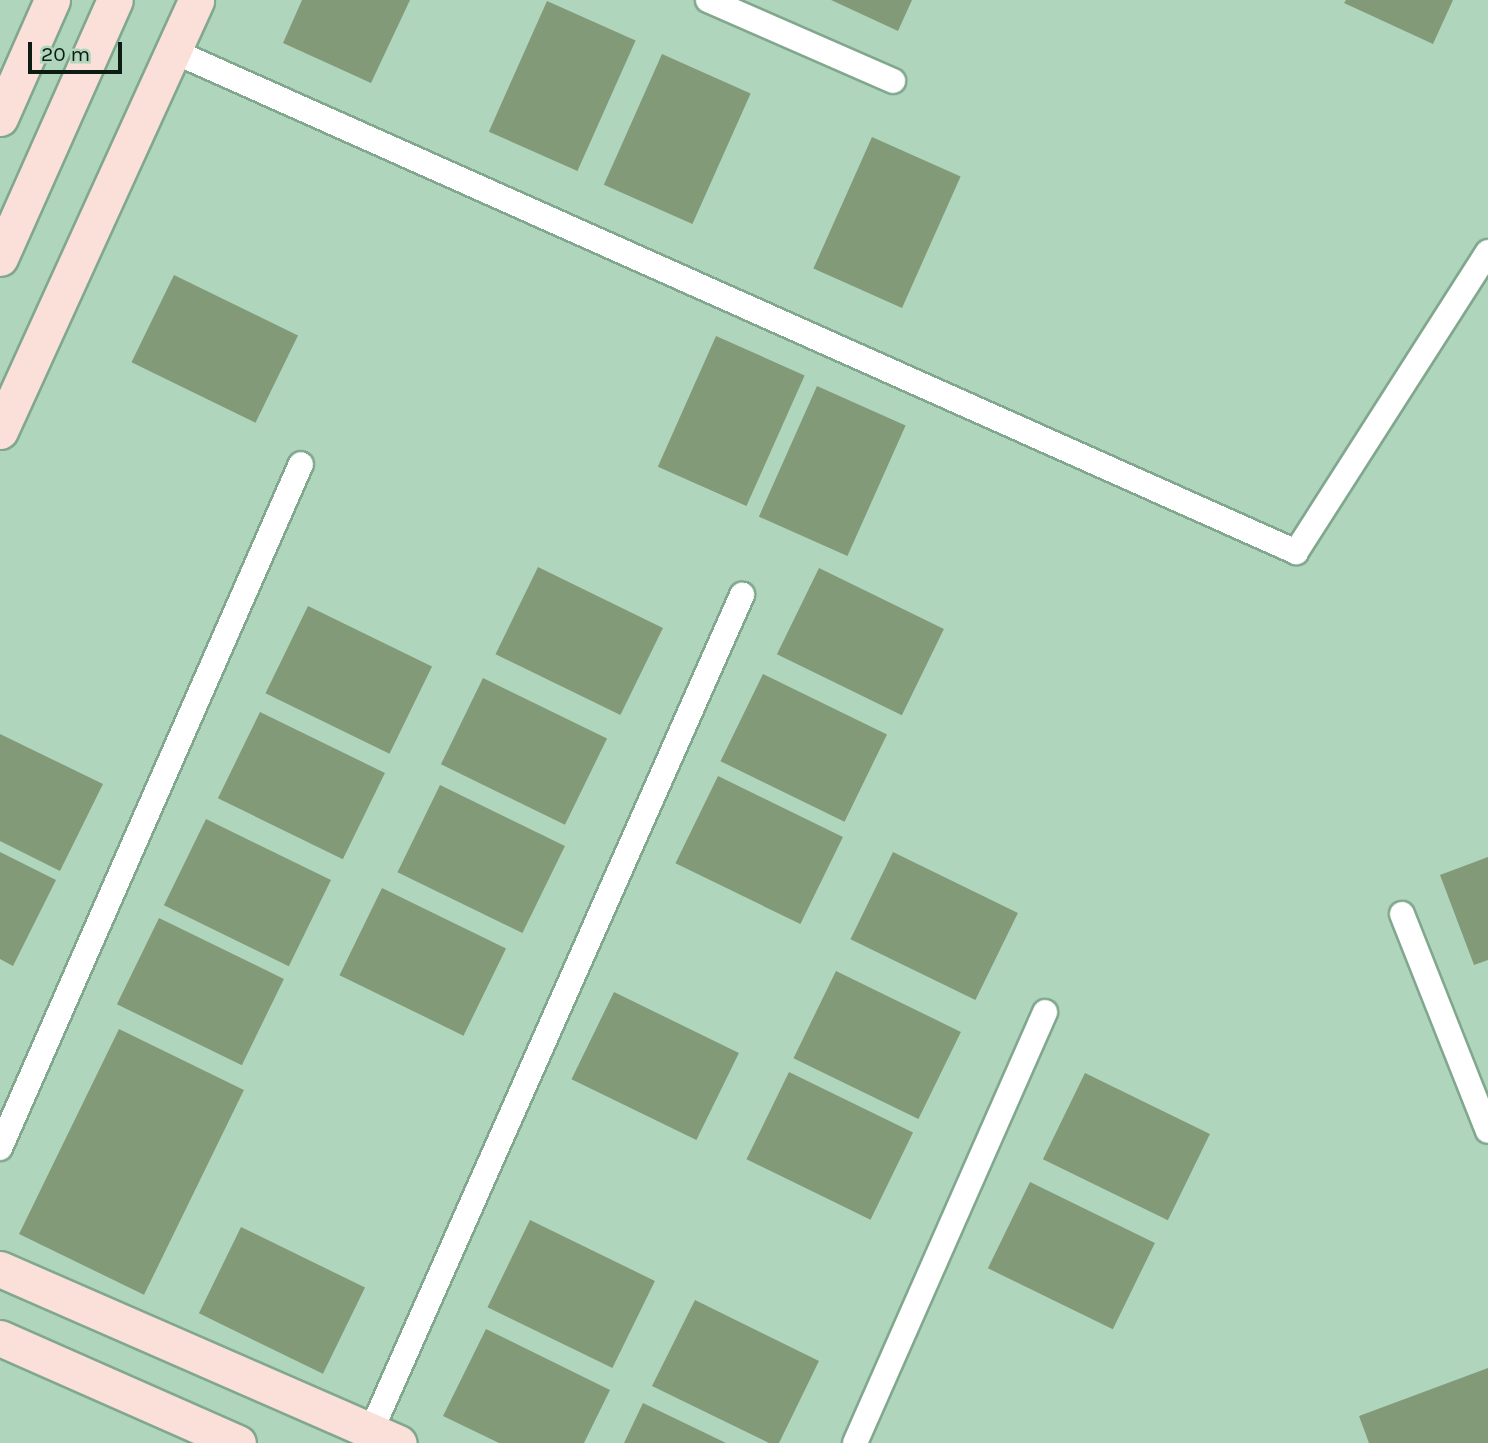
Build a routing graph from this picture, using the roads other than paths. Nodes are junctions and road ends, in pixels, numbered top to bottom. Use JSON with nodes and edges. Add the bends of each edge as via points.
{"nodes":[{"id":1,"x":52,"y":0,"type":"edge"},
{"id":2,"x":115,"y":0,"type":"edge"},
{"id":3,"x":196,"y":0,"type":"edge"},
{"id":4,"x":708,"y":0,"type":"edge"},
{"id":5,"x":173,"y":51,"type":"junction"},
{"id":6,"x":893,"y":81,"type":"dead end"},
{"id":7,"x":0,"y":118,"type":"edge"},
{"id":8,"x":1488,"y":252,"type":"edge"},
{"id":9,"x":0,"y":258,"type":"edge"},
{"id":10,"x":0,"y":431,"type":"edge"},
{"id":11,"x":301,"y":464,"type":"dead end"},
{"id":12,"x":742,"y":595,"type":"dead end"},
{"id":13,"x":1402,"y":914,"type":"dead end"},
{"id":14,"x":1045,"y":1012,"type":"dead end"},
{"id":15,"x":1488,"y":1131,"type":"edge"},
{"id":16,"x":0,"y":1148,"type":"edge"},
{"id":17,"x":0,"y":1269,"type":"edge"},
{"id":18,"x":0,"y":1338,"type":"edge"},
{"id":19,"x":385,"y":1437,"type":"edge"},
{"id":20,"x":238,"y":1443,"type":"edge"},
{"id":21,"x":855,"y":1443,"type":"edge"}],
"edges":[{"from":1,"to":7,"type":"street"},
{"from":2,"to":9,"type":"street"},
{"from":3,"to":5,"type":"street"},
{"from":4,"to":6,"type":"street"},
{"from":5,"to":8,"type":"street","via":[[1296,552]]},
{"from":5,"to":10,"type":"street"},
{"from":11,"to":16,"type":"street"},
{"from":12,"to":19,"type":"street"},
{"from":13,"to":15,"type":"street"},
{"from":14,"to":21,"type":"street"},
{"from":17,"to":19,"type":"street"},
{"from":18,"to":20,"type":"street"}]}
